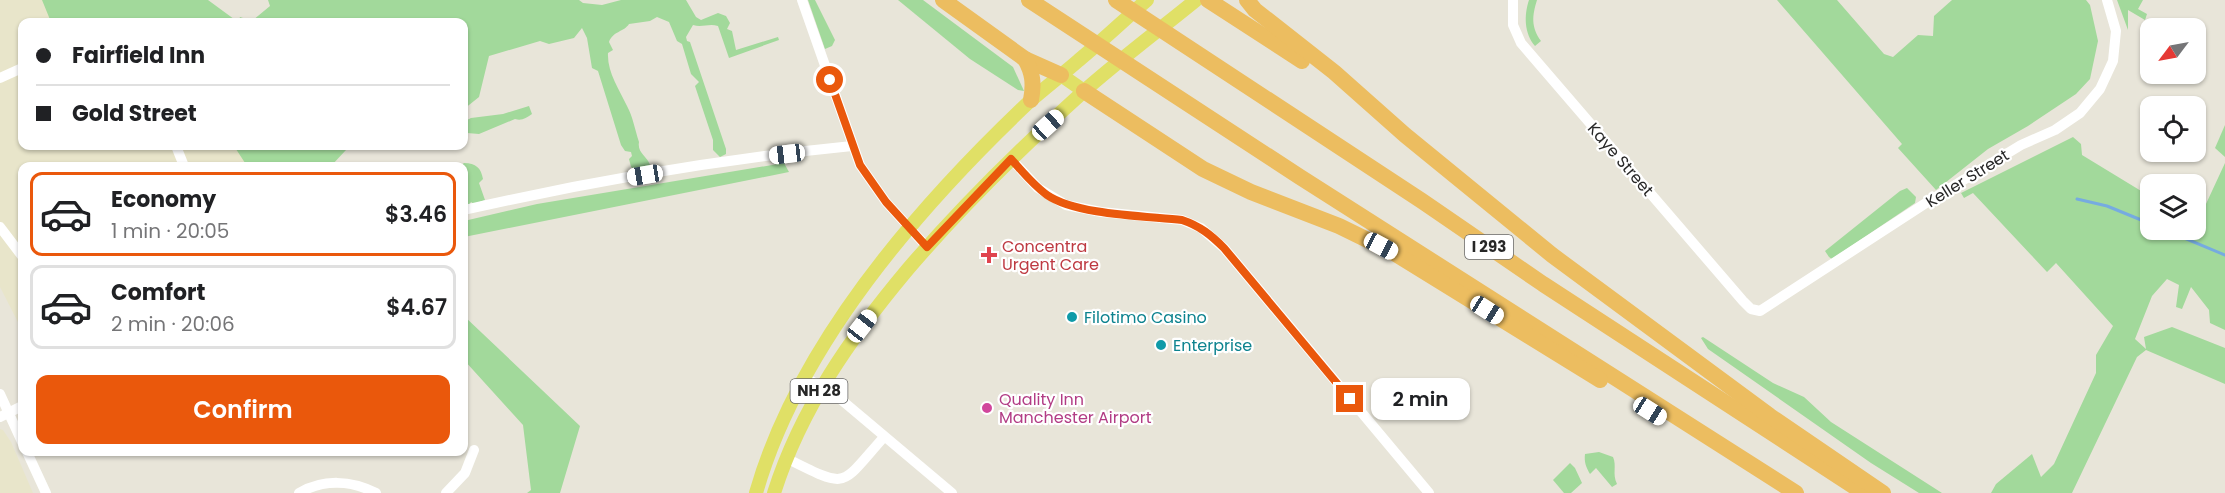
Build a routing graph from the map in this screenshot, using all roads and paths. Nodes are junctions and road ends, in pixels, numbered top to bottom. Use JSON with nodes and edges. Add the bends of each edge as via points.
{"nodes":[{"id":1,"x":801,"y":0,"type":"edge"},
{"id":2,"x":943,"y":0,"type":"edge"},
{"id":3,"x":1029,"y":0,"type":"edge"},
{"id":4,"x":1116,"y":0,"type":"edge"},
{"id":5,"x":1148,"y":0,"type":"edge"},
{"id":6,"x":1196,"y":0,"type":"edge"},
{"id":7,"x":1208,"y":0,"type":"edge"},
{"id":8,"x":1247,"y":0,"type":"edge"},
{"id":9,"x":1513,"y":0,"type":"edge"},
{"id":10,"x":2107,"y":0,"type":"edge"},
{"id":11,"x":1025,"y":59,"type":"junction"},
{"id":12,"x":18,"y":70,"type":"edge"},
{"id":13,"x":1061,"y":75,"type":"junction"},
{"id":14,"x":0,"y":78,"type":"edge"},
{"id":15,"x":1084,"y":91,"type":"junction"},
{"id":16,"x":1031,"y":100,"type":"junction"},
{"id":17,"x":1405,"y":135,"type":"junction"},
{"id":18,"x":852,"y":146,"type":"junction"},
{"id":19,"x":1011,"y":159,"type":"junction"},
{"id":20,"x":468,"y":209,"type":"edge"},
{"id":21,"x":0,"y":226,"type":"edge"},
{"id":22,"x":909,"y":229,"type":"junction"},
{"id":23,"x":927,"y":247,"type":"junction"},
{"id":24,"x":18,"y":251,"type":"edge"},
{"id":25,"x":1751,"y":309,"type":"joint"},
{"id":26,"x":805,"y":378,"type":"junction"},
{"id":27,"x":822,"y":386,"type":"junction"},
{"id":28,"x":0,"y":394,"type":"edge"},
{"id":29,"x":18,"y":408,"type":"edge"},
{"id":30,"x":4,"y":414,"type":"edge"},
{"id":31,"x":18,"y":436,"type":"edge"},
{"id":32,"x":884,"y":436,"type":"junction"},
{"id":33,"x":474,"y":450,"type":"dead end"},
{"id":34,"x":29,"y":456,"type":"edge"},
{"id":35,"x":786,"y":458,"type":"junction"},
{"id":36,"x":1779,"y":482,"type":"junction"},
{"id":37,"x":46,"y":493,"type":"edge"},
{"id":38,"x":299,"y":493,"type":"edge"},
{"id":39,"x":376,"y":493,"type":"edge"},
{"id":40,"x":446,"y":493,"type":"edge"},
{"id":41,"x":756,"y":493,"type":"edge"},
{"id":42,"x":774,"y":493,"type":"edge"},
{"id":43,"x":952,"y":493,"type":"edge"},
{"id":44,"x":1429,"y":493,"type":"edge"},
{"id":45,"x":1796,"y":493,"type":"edge"},
{"id":46,"x":1864,"y":493,"type":"edge"},
{"id":47,"x":1883,"y":493,"type":"edge"}],
"edges":[{"from":1,"to":18,"type":"street"},
{"from":2,"to":11,"type":"highway"},
{"from":3,"to":36,"type":"highway","number":"I 293"},
{"from":4,"to":46,"type":"highway","number":"I 293"},
{"from":5,"to":13,"type":"main road","number":"NH 28"},
{"from":6,"to":15,"type":"main road","number":"NH 28"},
{"from":7,"to":17,"type":"highway"},
{"from":8,"to":17,"type":"highway"},
{"from":9,"to":25,"type":"street","name":"Kaye Street","via":[[1513,25],[1521,43]]},
{"from":10,"to":25,"type":"street","name":"Keller Street","via":[[2116,31],[2113,61],[2100,89],[2080,113],[1929,201],[1769,307]]},
{"from":11,"to":13,"type":"highway"},
{"from":11,"to":16,"type":"highway","via":[[1034,87]]},
{"from":12,"to":14,"type":"street"},
{"from":13,"to":15,"type":"main road"},
{"from":13,"to":16,"type":"main road","number":"NH 28"},
{"from":15,"to":19,"type":"main road","number":"NH 28"},
{"from":15,"to":36,"type":"highway","via":[[1222,179],[1339,226],[1394,253],[1686,434]]},
{"from":16,"to":22,"type":"main road","number":"NH 28"},
{"from":17,"to":47,"type":"highway","via":[[1561,262],[1770,416]]},
{"from":18,"to":20,"type":"street","via":[[710,164]]},
{"from":18,"to":22,"type":"street","via":[[868,178]]},
{"from":19,"to":23,"type":"main road","number":"NH 28"},
{"from":19,"to":44,"type":"street","via":[[1038,188],[1066,205],[1182,220],[1210,234]]},
{"from":21,"to":24,"type":"street"},
{"from":22,"to":23,"type":"street"},
{"from":22,"to":26,"type":"main road","number":"NH 28","via":[[862,288]]},
{"from":23,"to":27,"type":"main road","number":"NH 28","via":[[862,326]]},
{"from":26,"to":27,"type":"street"},
{"from":26,"to":41,"type":"main road","number":"NH 28","via":[[780,429]]},
{"from":27,"to":32,"type":"street"},
{"from":27,"to":35,"type":"main road","number":"NH 28"},
{"from":28,"to":30,"type":"street"},
{"from":29,"to":30,"type":"street"},
{"from":30,"to":31,"type":"street"},
{"from":32,"to":35,"type":"street","via":[[853,473],[843,479],[831,479]]},
{"from":32,"to":43,"type":"street"},
{"from":33,"to":40,"type":"street","via":[[465,473]]},
{"from":34,"to":37,"type":"street"},
{"from":35,"to":42,"type":"main road","number":"NH 28"},
{"from":36,"to":45,"type":"highway","number":"I 293"},
{"from":38,"to":39,"type":"street","via":[[312,486],[333,483]]}]}
